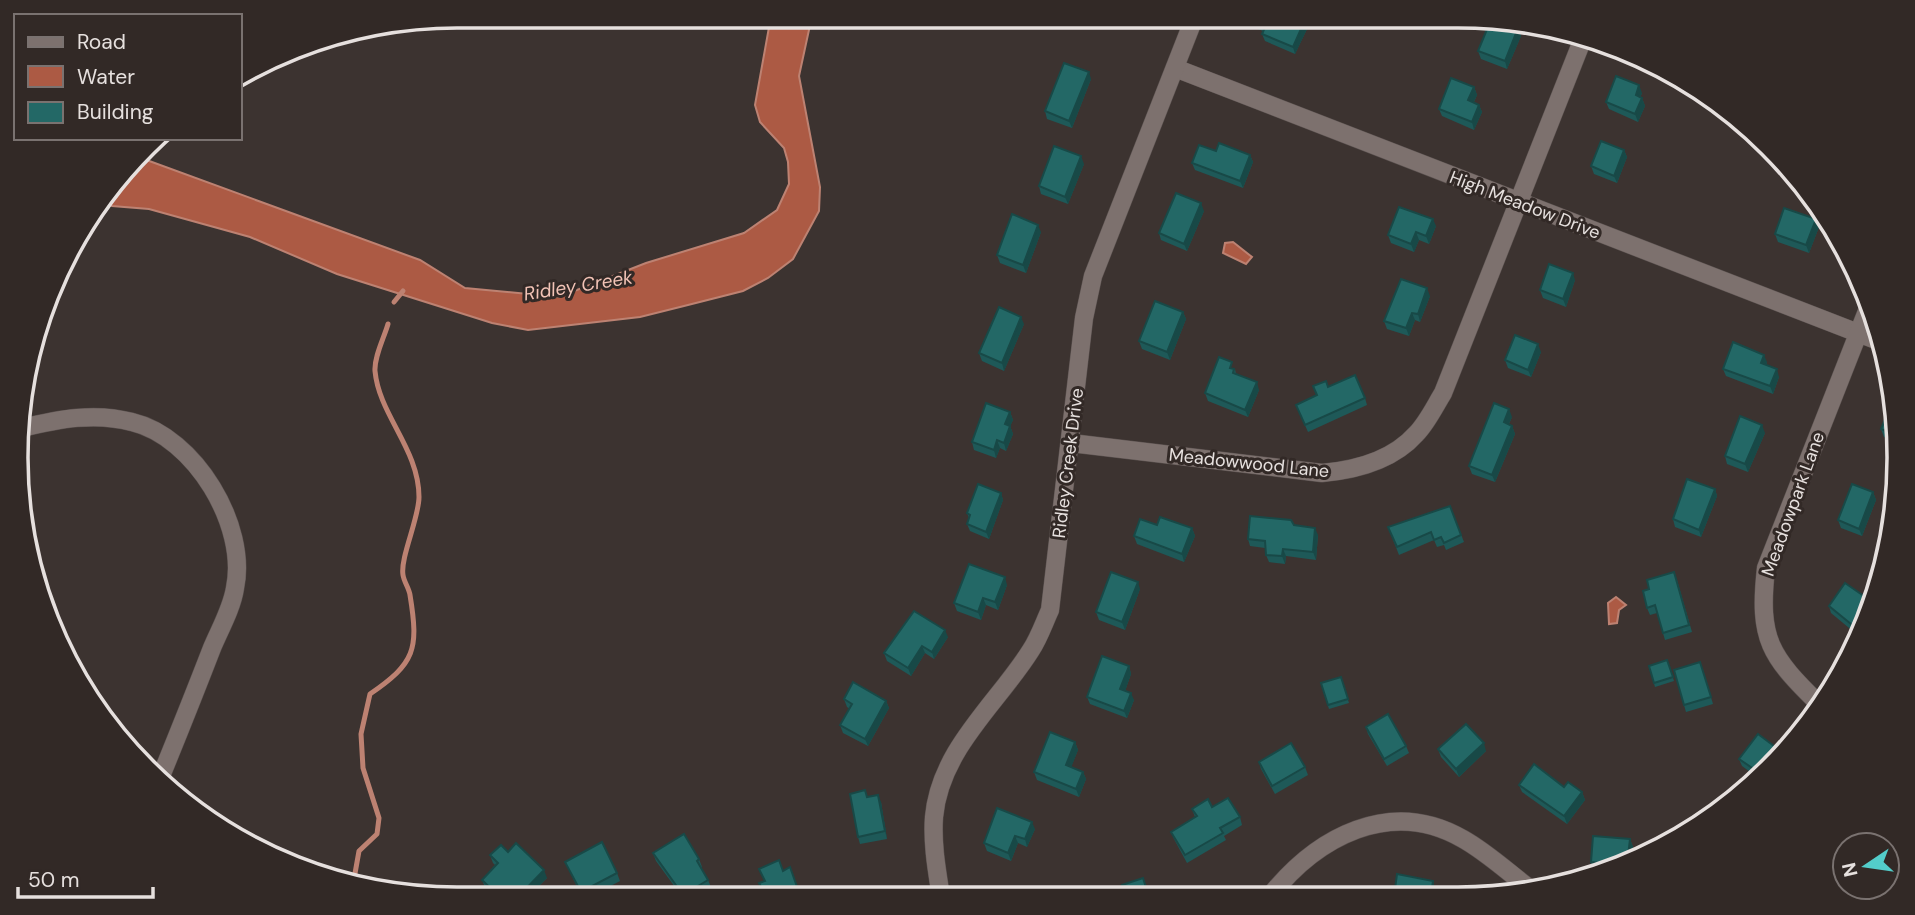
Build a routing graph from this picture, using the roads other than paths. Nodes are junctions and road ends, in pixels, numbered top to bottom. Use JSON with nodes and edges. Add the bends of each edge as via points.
{"nodes":[{"id":1,"x":1190,"y":28,"type":"edge"},
{"id":2,"x":1580,"y":46,"type":"edge"},
{"id":3,"x":1175,"y":68,"type":"junction"},
{"id":4,"x":1516,"y":202,"type":"junction"},
{"id":5,"x":1864,"y":319,"type":"edge"},
{"id":6,"x":1859,"y":333,"type":"junction"},
{"id":7,"x":1869,"y":337,"type":"edge"},
{"id":8,"x":29,"y":426,"type":"edge"},
{"id":9,"x":1072,"y":443,"type":"junction"},
{"id":10,"x":1813,"y":698,"type":"edge"},
{"id":11,"x":163,"y":770,"type":"edge"},
{"id":12,"x":1521,"y":882,"type":"edge"},
{"id":13,"x":939,"y":887,"type":"edge"},
{"id":14,"x":1278,"y":887,"type":"edge"}],
"edges":[{"from":1,"to":3,"type":"street","name":"Ridley Creek Drive"},
{"from":2,"to":4,"type":"street","name":"Meadowwood Lane"},
{"from":3,"to":4,"type":"street","name":"High Meadow Drive"},
{"from":3,"to":9,"type":"street","name":"Ridley Creek Drive","via":[[1093,276],[1084,318]]},
{"from":4,"to":6,"type":"street","name":"High Meadow Drive"},
{"from":4,"to":9,"type":"street","name":"Meadowwood Lane","via":[[1443,393],[1417,434],[1387,458],[1349,471],[1322,473]]},
{"from":5,"to":6,"type":"street","name":"Meadowpark Lane"},
{"from":6,"to":7,"type":"street","name":"High Meadow Drive"},
{"from":6,"to":10,"type":"street","name":"Meadowpark Lane","via":[[1766,568],[1762,605],[1767,636],[1785,671]]},
{"from":8,"to":11,"type":"street","via":[[99,416],[135,422],[173,441],[226,510],[237,542],[236,589]]},
{"from":9,"to":13,"type":"street","name":"Ridley Creek Drive","via":[[1050,610],[1031,650],[950,764],[934,814]]},
{"from":12,"to":14,"type":"street","via":[[1462,838],[1425,825],[1387,822],[1346,831],[1307,855]]}]}
